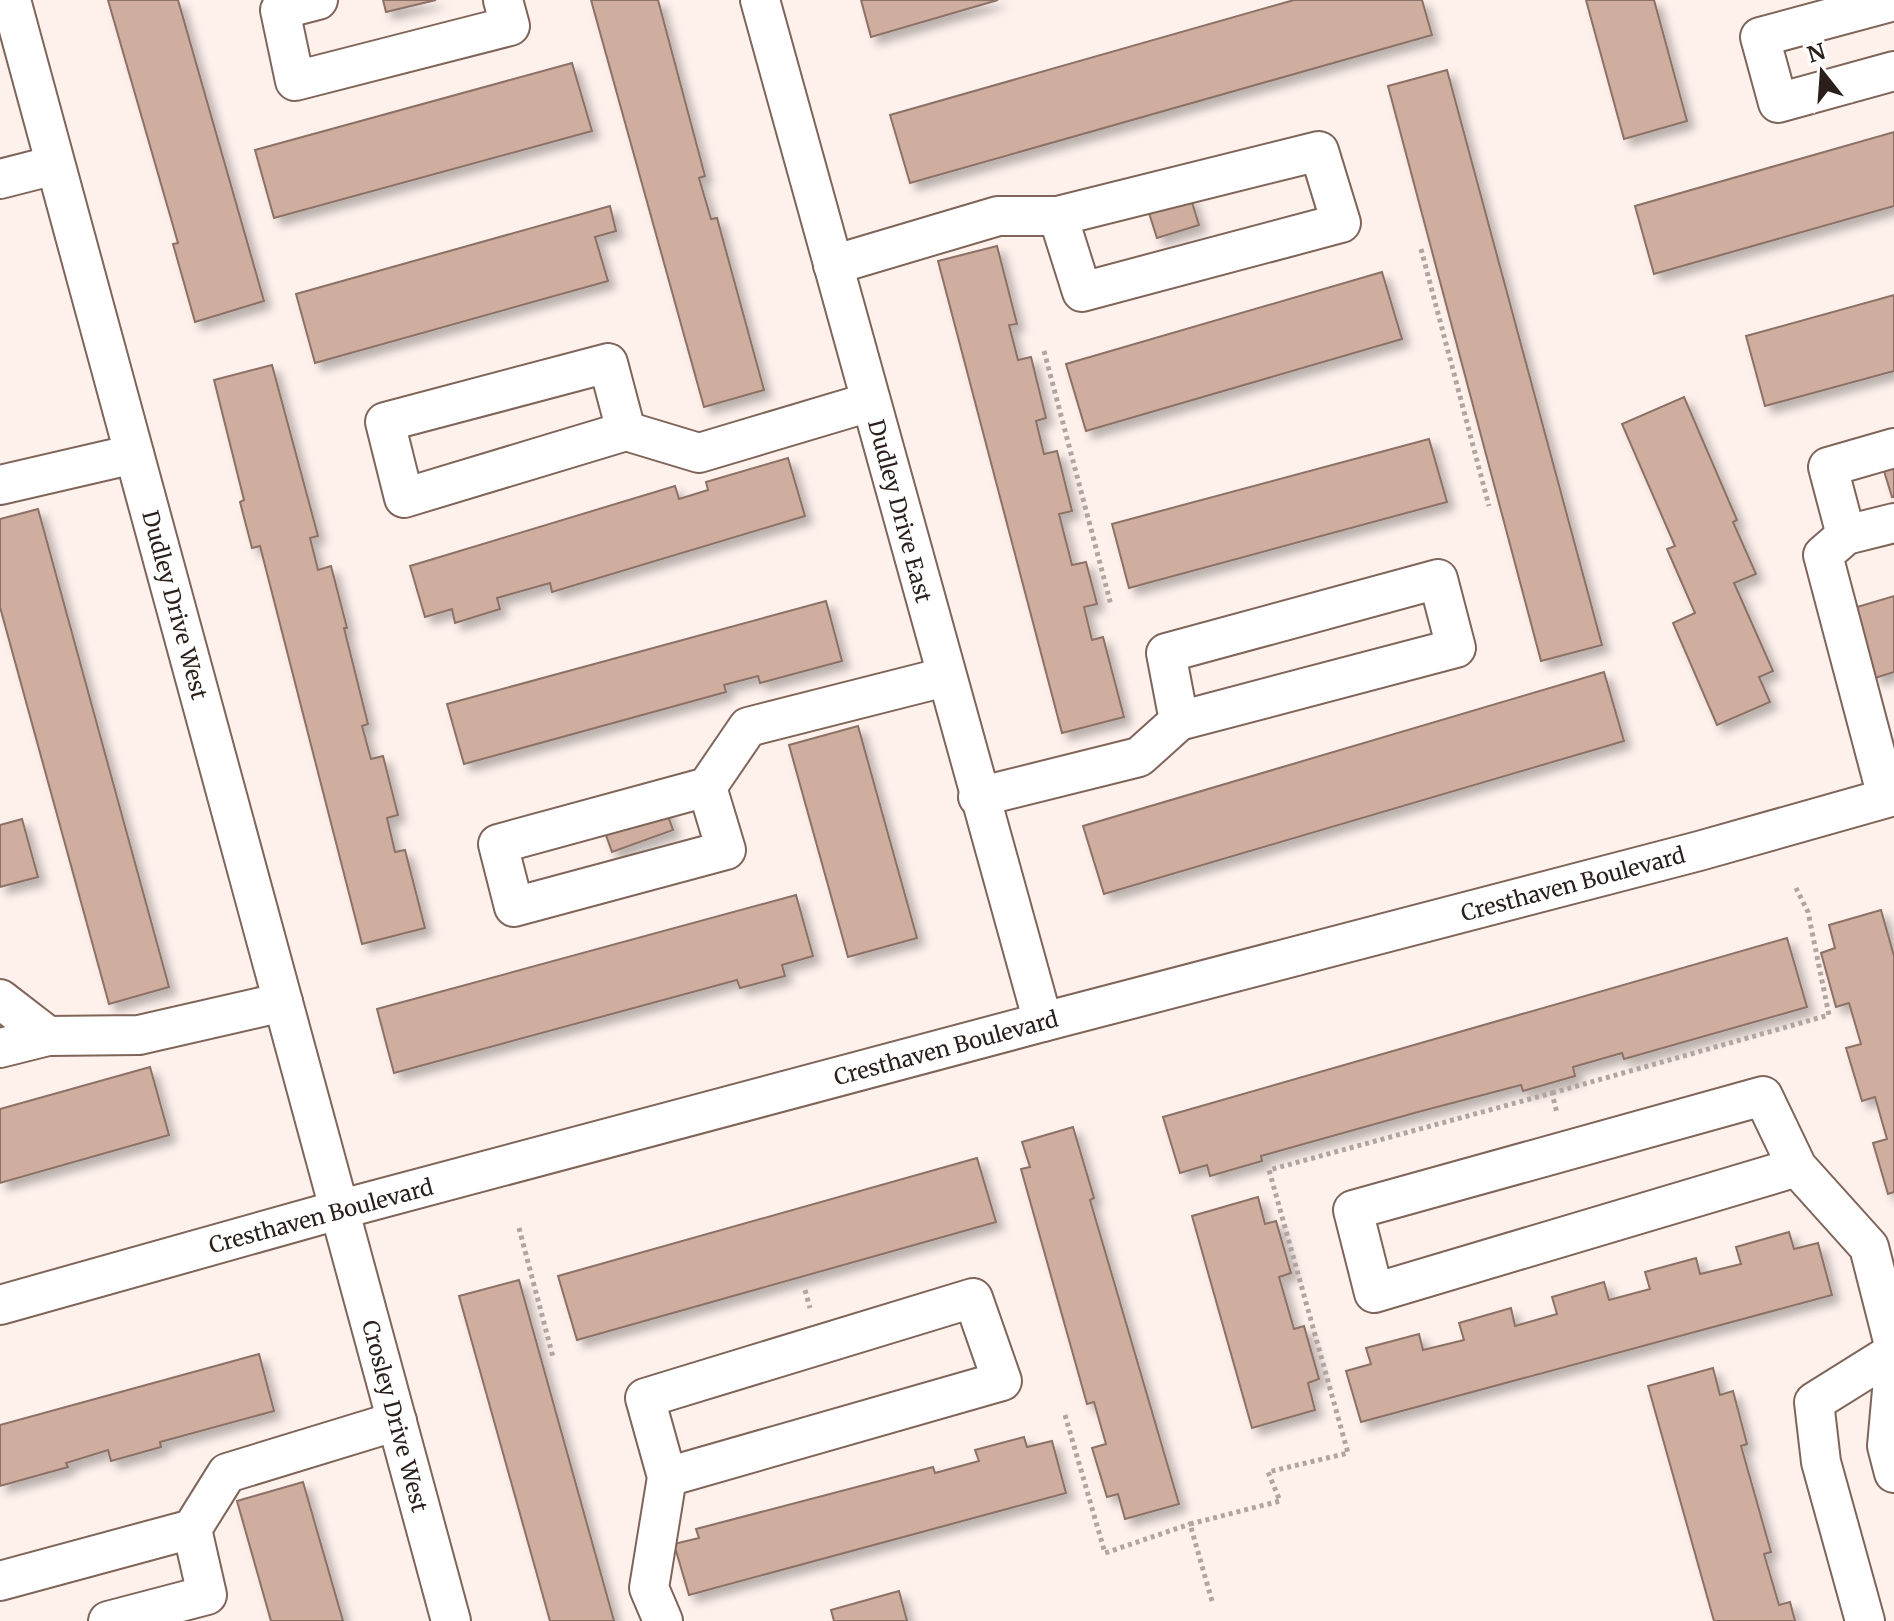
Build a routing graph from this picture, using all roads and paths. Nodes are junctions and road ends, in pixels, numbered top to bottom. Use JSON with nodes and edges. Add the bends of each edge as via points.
{"nodes":[{"id":1,"x":11,"y":0,"type":"edge"},
{"id":2,"x":318,"y":0,"type":"edge"},
{"id":3,"x":503,"y":0,"type":"edge"},
{"id":4,"x":760,"y":0,"type":"edge"},
{"id":5,"x":1894,"y":1,"type":"edge"},
{"id":6,"x":1894,"y":71,"type":"edge"},
{"id":7,"x":55,"y":165,"type":"junction"},
{"id":8,"x":0,"y":179,"type":"edge"},
{"id":9,"x":1058,"y":216,"type":"junction"},
{"id":10,"x":1421,"y":249,"type":"dead end"},
{"id":11,"x":833,"y":265,"type":"junction"},
{"id":12,"x":1044,"y":351,"type":"dead end"},
{"id":13,"x":870,"y":402,"type":"junction"},
{"id":14,"x":626,"y":431,"type":"junction"},
{"id":15,"x":1894,"y":448,"type":"edge"},
{"id":16,"x":134,"y":454,"type":"junction"},
{"id":17,"x":0,"y":485,"type":"edge"},
{"id":18,"x":1489,"y":506,"type":"dead end"},
{"id":19,"x":1894,"y":523,"type":"edge"},
{"id":20,"x":1846,"y":535,"type":"junction"},
{"id":21,"x":1111,"y":605,"type":"dead end"},
{"id":22,"x":945,"y":677,"type":"junction"},
{"id":23,"x":1179,"y":721,"type":"junction"},
{"id":24,"x":707,"y":787,"type":"junction"},
{"id":25,"x":1891,"y":796,"type":"edge"},
{"id":26,"x":978,"y":797,"type":"junction"},
{"id":27,"x":1796,"y":888,"type":"dead end"},
{"id":28,"x":0,"y":999,"type":"edge"},
{"id":29,"x":283,"y":1002,"type":"junction"},
{"id":30,"x":1043,"y":1022,"type":"junction"},
{"id":31,"x":48,"y":1036,"type":"junction"},
{"id":32,"x":0,"y":1048,"type":"edge"},
{"id":33,"x":1552,"y":1093,"type":"junction"},
{"id":34,"x":1560,"y":1126,"type":"dead end"},
{"id":35,"x":1797,"y":1167,"type":"junction"},
{"id":36,"x":338,"y":1210,"type":"junction"},
{"id":37,"x":519,"y":1228,"type":"dead end"},
{"id":38,"x":0,"y":1305,"type":"edge"},
{"id":39,"x":1894,"y":1345,"type":"edge"},
{"id":40,"x":1894,"y":1352,"type":"edge"},
{"id":41,"x":553,"y":1357,"type":"dead end"},
{"id":42,"x":1894,"y":1368,"type":"edge"},
{"id":43,"x":1065,"y":1415,"type":"dead end"},
{"id":44,"x":397,"y":1421,"type":"junction"},
{"id":45,"x":1894,"y":1473,"type":"edge"},
{"id":46,"x":667,"y":1477,"type":"junction"},
{"id":47,"x":1190,"y":1524,"type":"junction"},
{"id":48,"x":192,"y":1529,"type":"junction"},
{"id":49,"x":0,"y":1581,"type":"edge"},
{"id":50,"x":1212,"y":1601,"type":"dead end"},
{"id":51,"x":108,"y":1621,"type":"edge"},
{"id":52,"x":451,"y":1621,"type":"edge"},
{"id":53,"x":663,"y":1621,"type":"edge"},
{"id":54,"x":1865,"y":1621,"type":"edge"}],
"edges":[{"from":1,"to":7,"type":"street","name":"Dudley Drive West"},
{"from":2,"to":3,"type":"street","via":[[280,10],[295,81],[510,26]]},
{"from":4,"to":11,"type":"street","name":"Dudley Drive East"},
{"from":5,"to":6,"type":"street","via":[[1760,37],[1778,103]]},
{"from":7,"to":8,"type":"street"},
{"from":7,"to":16,"type":"street","name":"Dudley Drive West"},
{"from":9,"to":9,"type":"street","via":[[1082,292],[1341,223],[1319,151]]},
{"from":9,"to":11,"type":"street","via":[[998,216]]},
{"from":10,"to":18,"type":"path"},
{"from":11,"to":13,"type":"street","name":"Dudley Drive East"},
{"from":12,"to":21,"type":"path"},
{"from":13,"to":14,"type":"street","via":[[699,453]]},
{"from":13,"to":22,"type":"street","name":"Dudley Drive East"},
{"from":14,"to":14,"type":"street","via":[[608,363],[385,422],[404,498]]},
{"from":15,"to":20,"type":"street","via":[[1828,467]]},
{"from":16,"to":17,"type":"street"},
{"from":16,"to":29,"type":"street","name":"Dudley Drive West"},
{"from":19,"to":20,"type":"street"},
{"from":20,"to":25,"type":"street","via":[[1823,555]]},
{"from":22,"to":24,"type":"street","via":[[748,727]]},
{"from":22,"to":26,"type":"street","name":"Dudley Drive East"},
{"from":23,"to":23,"type":"street","via":[[1456,648],[1438,579],[1166,653]]},
{"from":23,"to":26,"type":"street","via":[[1139,757]]},
{"from":24,"to":24,"type":"street","via":[[498,844],[514,907],[726,850]]},
{"from":25,"to":30,"type":"street","name":"Cresthaven Boulevard"},
{"from":26,"to":30,"type":"street","name":"Dudley Drive East"},
{"from":27,"to":33,"type":"path","via":[[1808,912],[1829,1015]]},
{"from":28,"to":31,"type":"street"},
{"from":29,"to":31,"type":"street","via":[[139,1035]]},
{"from":29,"to":36,"type":"street","name":"Dudley Drive West"},
{"from":30,"to":36,"type":"street","name":"Cresthaven Boulevard"},
{"from":31,"to":32,"type":"street"},
{"from":33,"to":34,"type":"path"},
{"from":33,"to":47,"type":"path","via":[[1269,1170],[1348,1453],[1268,1472],[1280,1501]]},
{"from":35,"to":35,"type":"street","via":[[1763,1096],[1353,1210],[1374,1293]]},
{"from":35,"to":39,"type":"street","via":[[1869,1247]]},
{"from":36,"to":38,"type":"street","name":"Cresthaven Boulevard"},
{"from":36,"to":44,"type":"street","name":"Crosley Drive West"},
{"from":37,"to":41,"type":"path"},
{"from":40,"to":54,"type":"street","via":[[1814,1402],[1821,1462]]},
{"from":42,"to":45,"type":"street","via":[[1887,1446]]},
{"from":43,"to":47,"type":"path","via":[[1105,1553]]},
{"from":44,"to":48,"type":"street","via":[[227,1473]]},
{"from":44,"to":52,"type":"street","name":"Crosley Drive West"},
{"from":46,"to":46,"type":"street","via":[[1002,1381],[973,1298],[645,1398]]},
{"from":46,"to":53,"type":"street","via":[[649,1588]]},
{"from":47,"to":50,"type":"path"},
{"from":48,"to":49,"type":"street"},
{"from":48,"to":51,"type":"street","via":[[207,1595]]}]}
